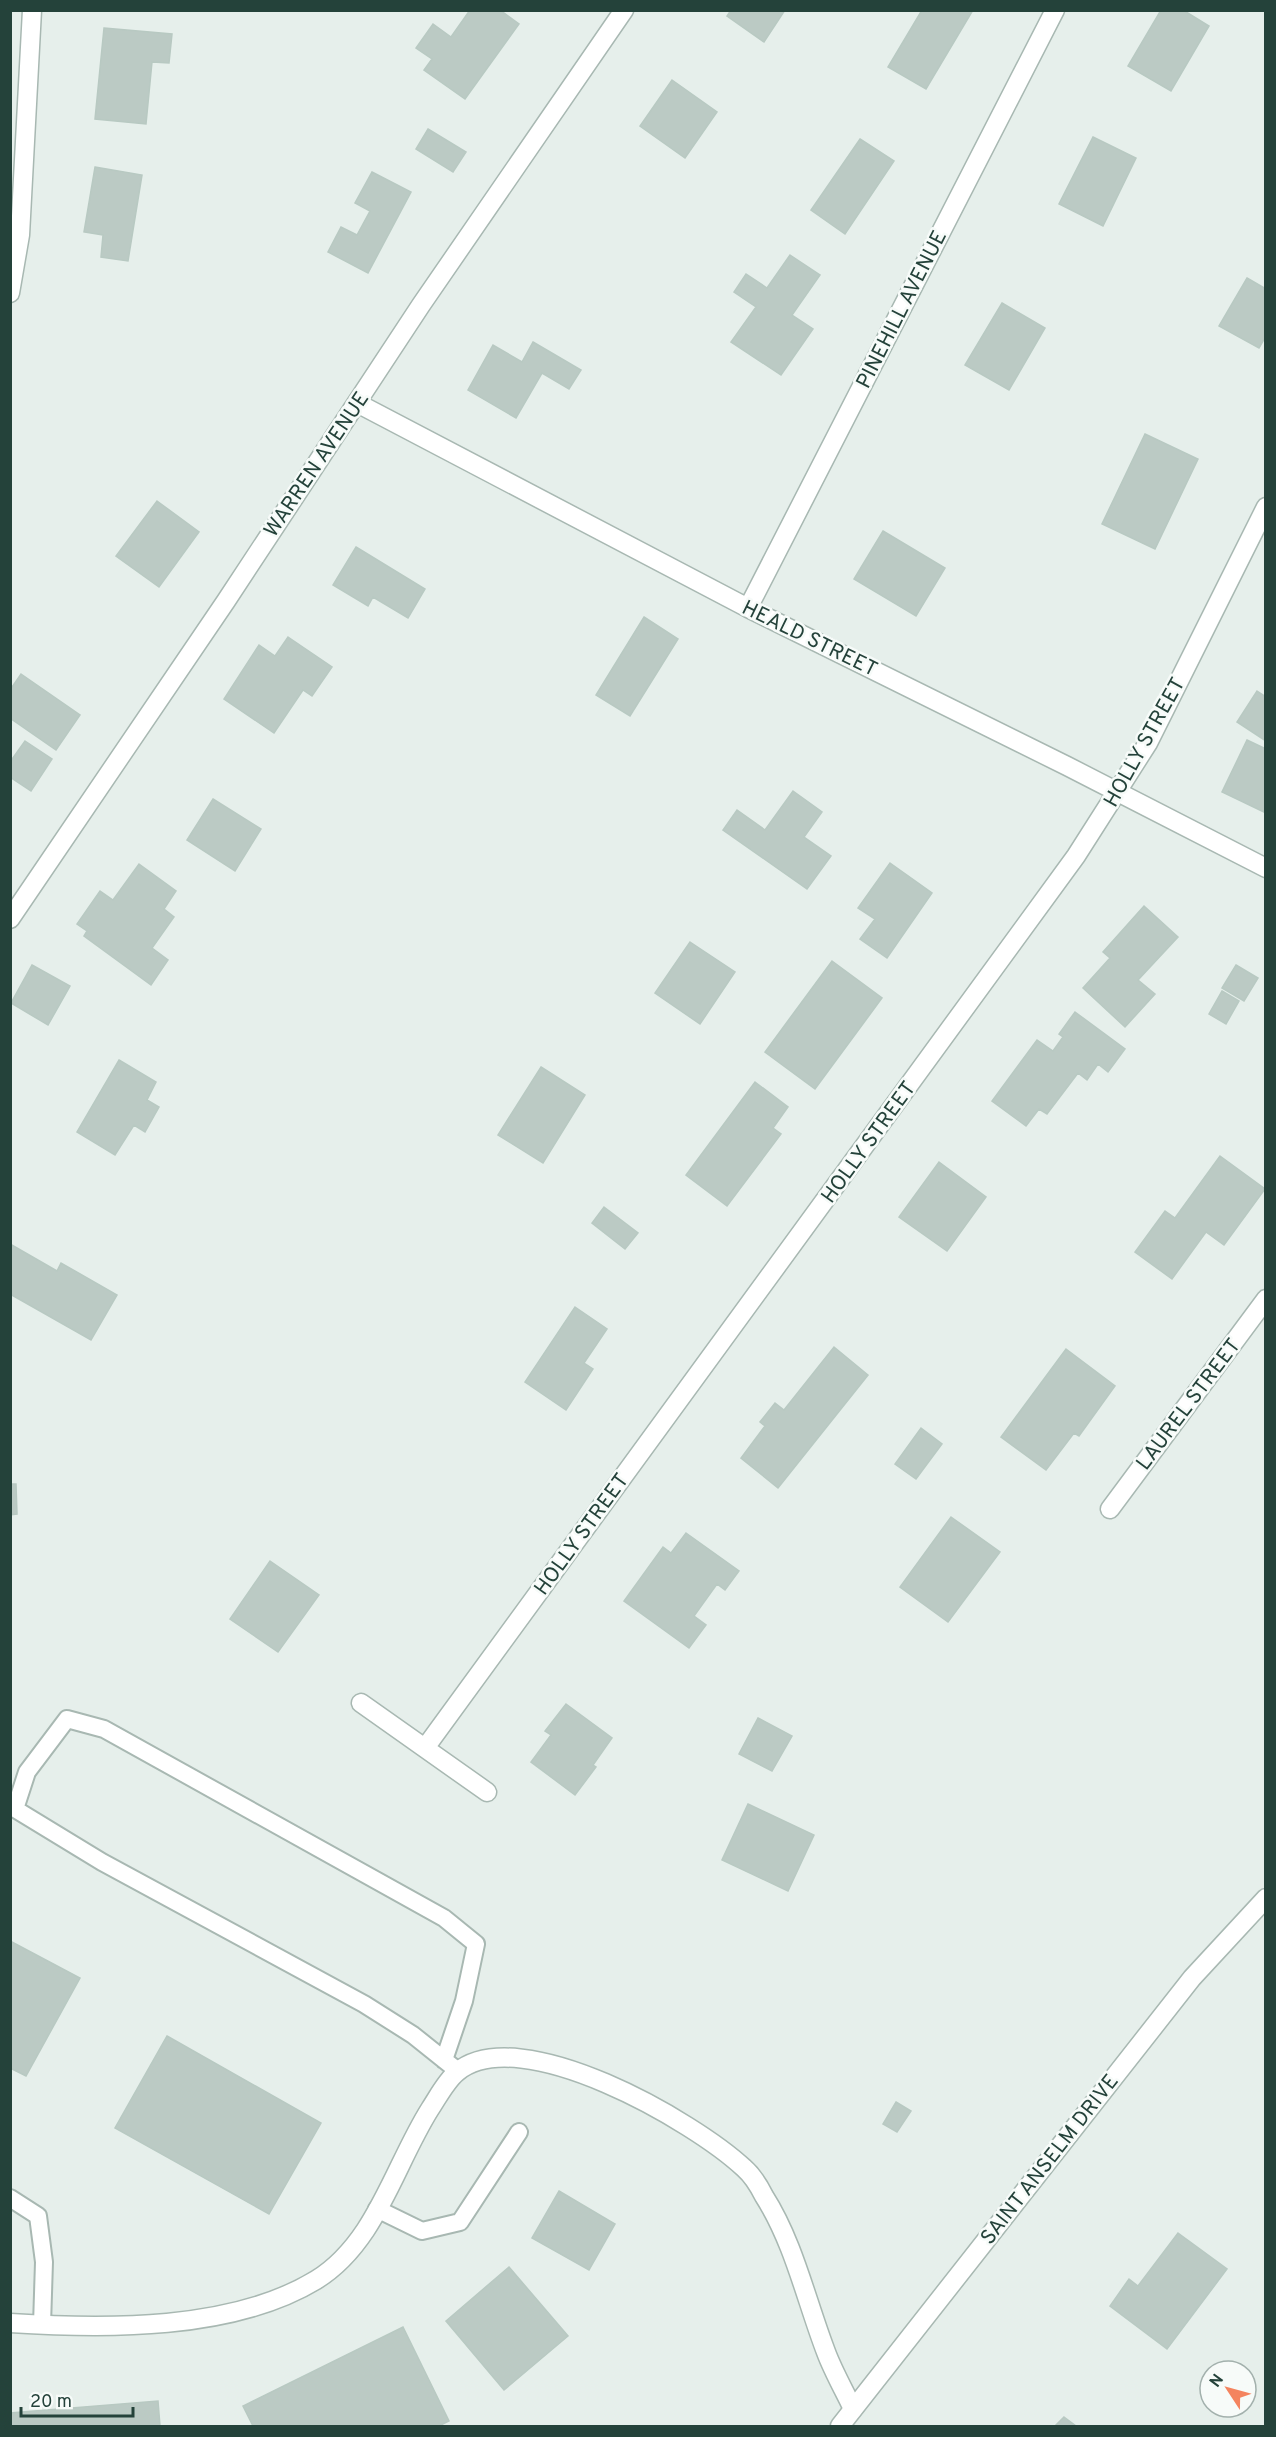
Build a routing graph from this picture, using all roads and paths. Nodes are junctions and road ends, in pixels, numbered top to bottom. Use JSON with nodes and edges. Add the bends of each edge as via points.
{"nodes":[{"id":1,"x":32,"y":10,"type":"edge"},
{"id":2,"x":624,"y":10,"type":"edge"},
{"id":3,"x":1055,"y":10,"type":"edge"},
{"id":4,"x":10,"y":293,"type":"edge"},
{"id":5,"x":357,"y":403,"type":"junction"},
{"id":6,"x":1266,"y":507,"type":"edge"},
{"id":7,"x":748,"y":608,"type":"junction"},
{"id":8,"x":1118,"y":792,"type":"junction"},
{"id":9,"x":1266,"y":868,"type":"edge"},
{"id":10,"x":10,"y":919,"type":"edge"},
{"id":11,"x":1266,"y":1299,"type":"edge"},
{"id":12,"x":1110,"y":1509,"type":"dead end"},
{"id":13,"x":361,"y":1703,"type":"dead end"},
{"id":14,"x":425,"y":1748,"type":"junction"},
{"id":15,"x":487,"y":1792,"type":"dead end"},
{"id":16,"x":1266,"y":1898,"type":"edge"},
{"id":17,"x":451,"y":2066,"type":"junction"},
{"id":18,"x":519,"y":2132,"type":"dead end"},
{"id":19,"x":10,"y":2198,"type":"edge"},
{"id":20,"x":377,"y":2209,"type":"junction"},
{"id":21,"x":10,"y":2323,"type":"edge"},
{"id":22,"x":42,"y":2325,"type":"junction"},
{"id":23,"x":853,"y":2409,"type":"junction"},
{"id":24,"x":840,"y":2427,"type":"edge"}],
"edges":[{"from":1,"to":4,"type":"street","via":[[20,235]]},
{"from":2,"to":5,"type":"street","name":"WARREN AVENUE"},
{"from":3,"to":7,"type":"street","name":"PINEHILL AVENUE"},
{"from":5,"to":7,"type":"street","name":"HEALD STREET"},
{"from":5,"to":10,"type":"street","name":"WARREN AVENUE"},
{"from":6,"to":8,"type":"street","name":"HOLLY STREET","via":[[1148,743]]},
{"from":7,"to":8,"type":"street","name":"HEALD STREET"},
{"from":8,"to":9,"type":"street","name":"HEALD STREET"},
{"from":8,"to":14,"type":"street","name":"HOLLY STREET","via":[[1069,866]]},
{"from":11,"to":12,"type":"street","name":"LAUREL STREET"},
{"from":13,"to":14,"type":"street"},
{"from":14,"to":15,"type":"street"},
{"from":16,"to":23,"type":"street","name":"SAINT ANSELM DRIVE","via":[[1192,1978]]},
{"from":17,"to":17,"type":"lane","via":[[413,2035],[364,2004],[102,1862],[15,1809],[27,1772],[67,1719],[104,1729],[444,1918],[476,1944]]},
{"from":17,"to":20,"type":"street"},
{"from":17,"to":23,"type":"street","via":[[495,2057],[525,2058],[574,2069],[661,2111],[700,2133],[731,2157],[746,2170],[782,2230],[827,2354]]},
{"from":18,"to":20,"type":"lane","via":[[460,2222],[422,2231]]},
{"from":19,"to":22,"type":"lane","via":[[38,2216],[44,2262]]},
{"from":20,"to":22,"type":"street","via":[[344,2259],[315,2281],[230,2314],[189,2321]]},
{"from":21,"to":22,"type":"street"},
{"from":23,"to":24,"type":"street","name":"SAINT ANSELM DRIVE"}]}
